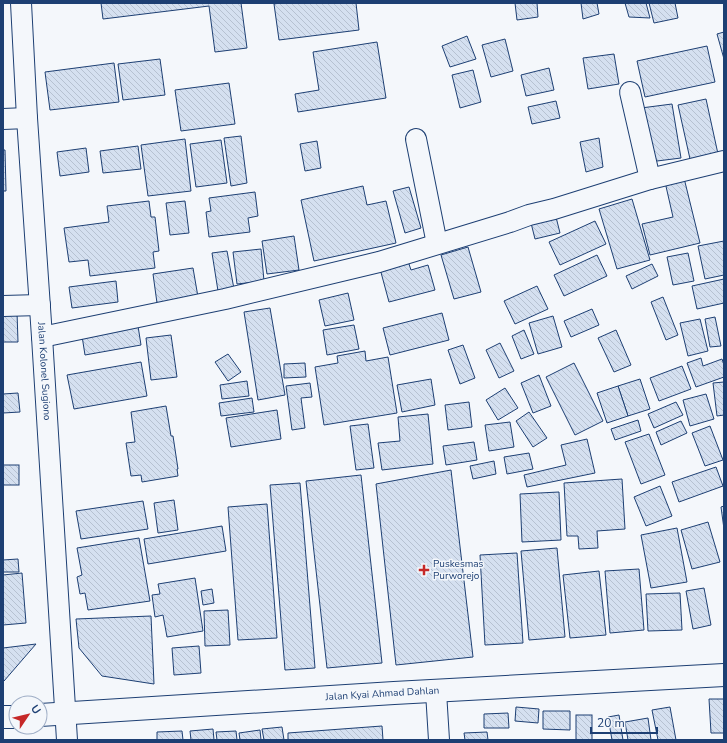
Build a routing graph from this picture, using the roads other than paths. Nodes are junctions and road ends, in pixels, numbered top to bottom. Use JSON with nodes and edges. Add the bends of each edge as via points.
{"nodes":[{"id":1,"x":21,"y":3,"type":"edge"},
{"id":2,"x":630,"y":92,"type":"dead end"},
{"id":3,"x":27,"y":118,"type":"junction"},
{"id":4,"x":3,"y":119,"type":"edge"},
{"id":5,"x":416,"y":139,"type":"dead end"},
{"id":6,"x":724,"y":161,"type":"edge"},
{"id":7,"x":650,"y":179,"type":"junction"},
{"id":8,"x":437,"y":244,"type":"junction"},
{"id":9,"x":40,"y":305,"type":"junction"},
{"id":10,"x":3,"y":306,"type":"edge"},
{"id":11,"x":42,"y":337,"type":"junction"},
{"id":12,"x":724,"y":675,"type":"edge"},
{"id":13,"x":436,"y":692,"type":"junction"},
{"id":14,"x":66,"y":714,"type":"junction"},
{"id":15,"x":48,"y":715,"type":"edge"},
{"id":16,"x":67,"y":740,"type":"edge"},
{"id":17,"x":439,"y":740,"type":"edge"}],
"edges":[{"from":1,"to":3,"type":"street","name":"Jalan Kolonel Sugiono"},
{"from":2,"to":7,"type":"street"},
{"from":3,"to":4,"type":"street"},
{"from":3,"to":9,"type":"street","name":"Jalan Kolonel Sugiono"},
{"from":5,"to":8,"type":"street"},
{"from":6,"to":7,"type":"street"},
{"from":7,"to":8,"type":"street"},
{"from":8,"to":11,"type":"street","via":[[379,262],[233,297]]},
{"from":9,"to":10,"type":"street"},
{"from":9,"to":11,"type":"street","name":"Jalan Kolonel Sugiono"},
{"from":11,"to":14,"type":"street","name":"Jalan Kolonel Sugiono"},
{"from":12,"to":13,"type":"street","name":"Jalan Kyai Ahmad Dahlan"},
{"from":13,"to":14,"type":"street","name":"Jalan Kyai Ahmad Dahlan"},
{"from":13,"to":17,"type":"street"},
{"from":14,"to":15,"type":"street","name":"Jalan Kyai Ahmad Dahlan"},
{"from":14,"to":16,"type":"street","name":"Jalan Kolonel Sugiono"}]}
